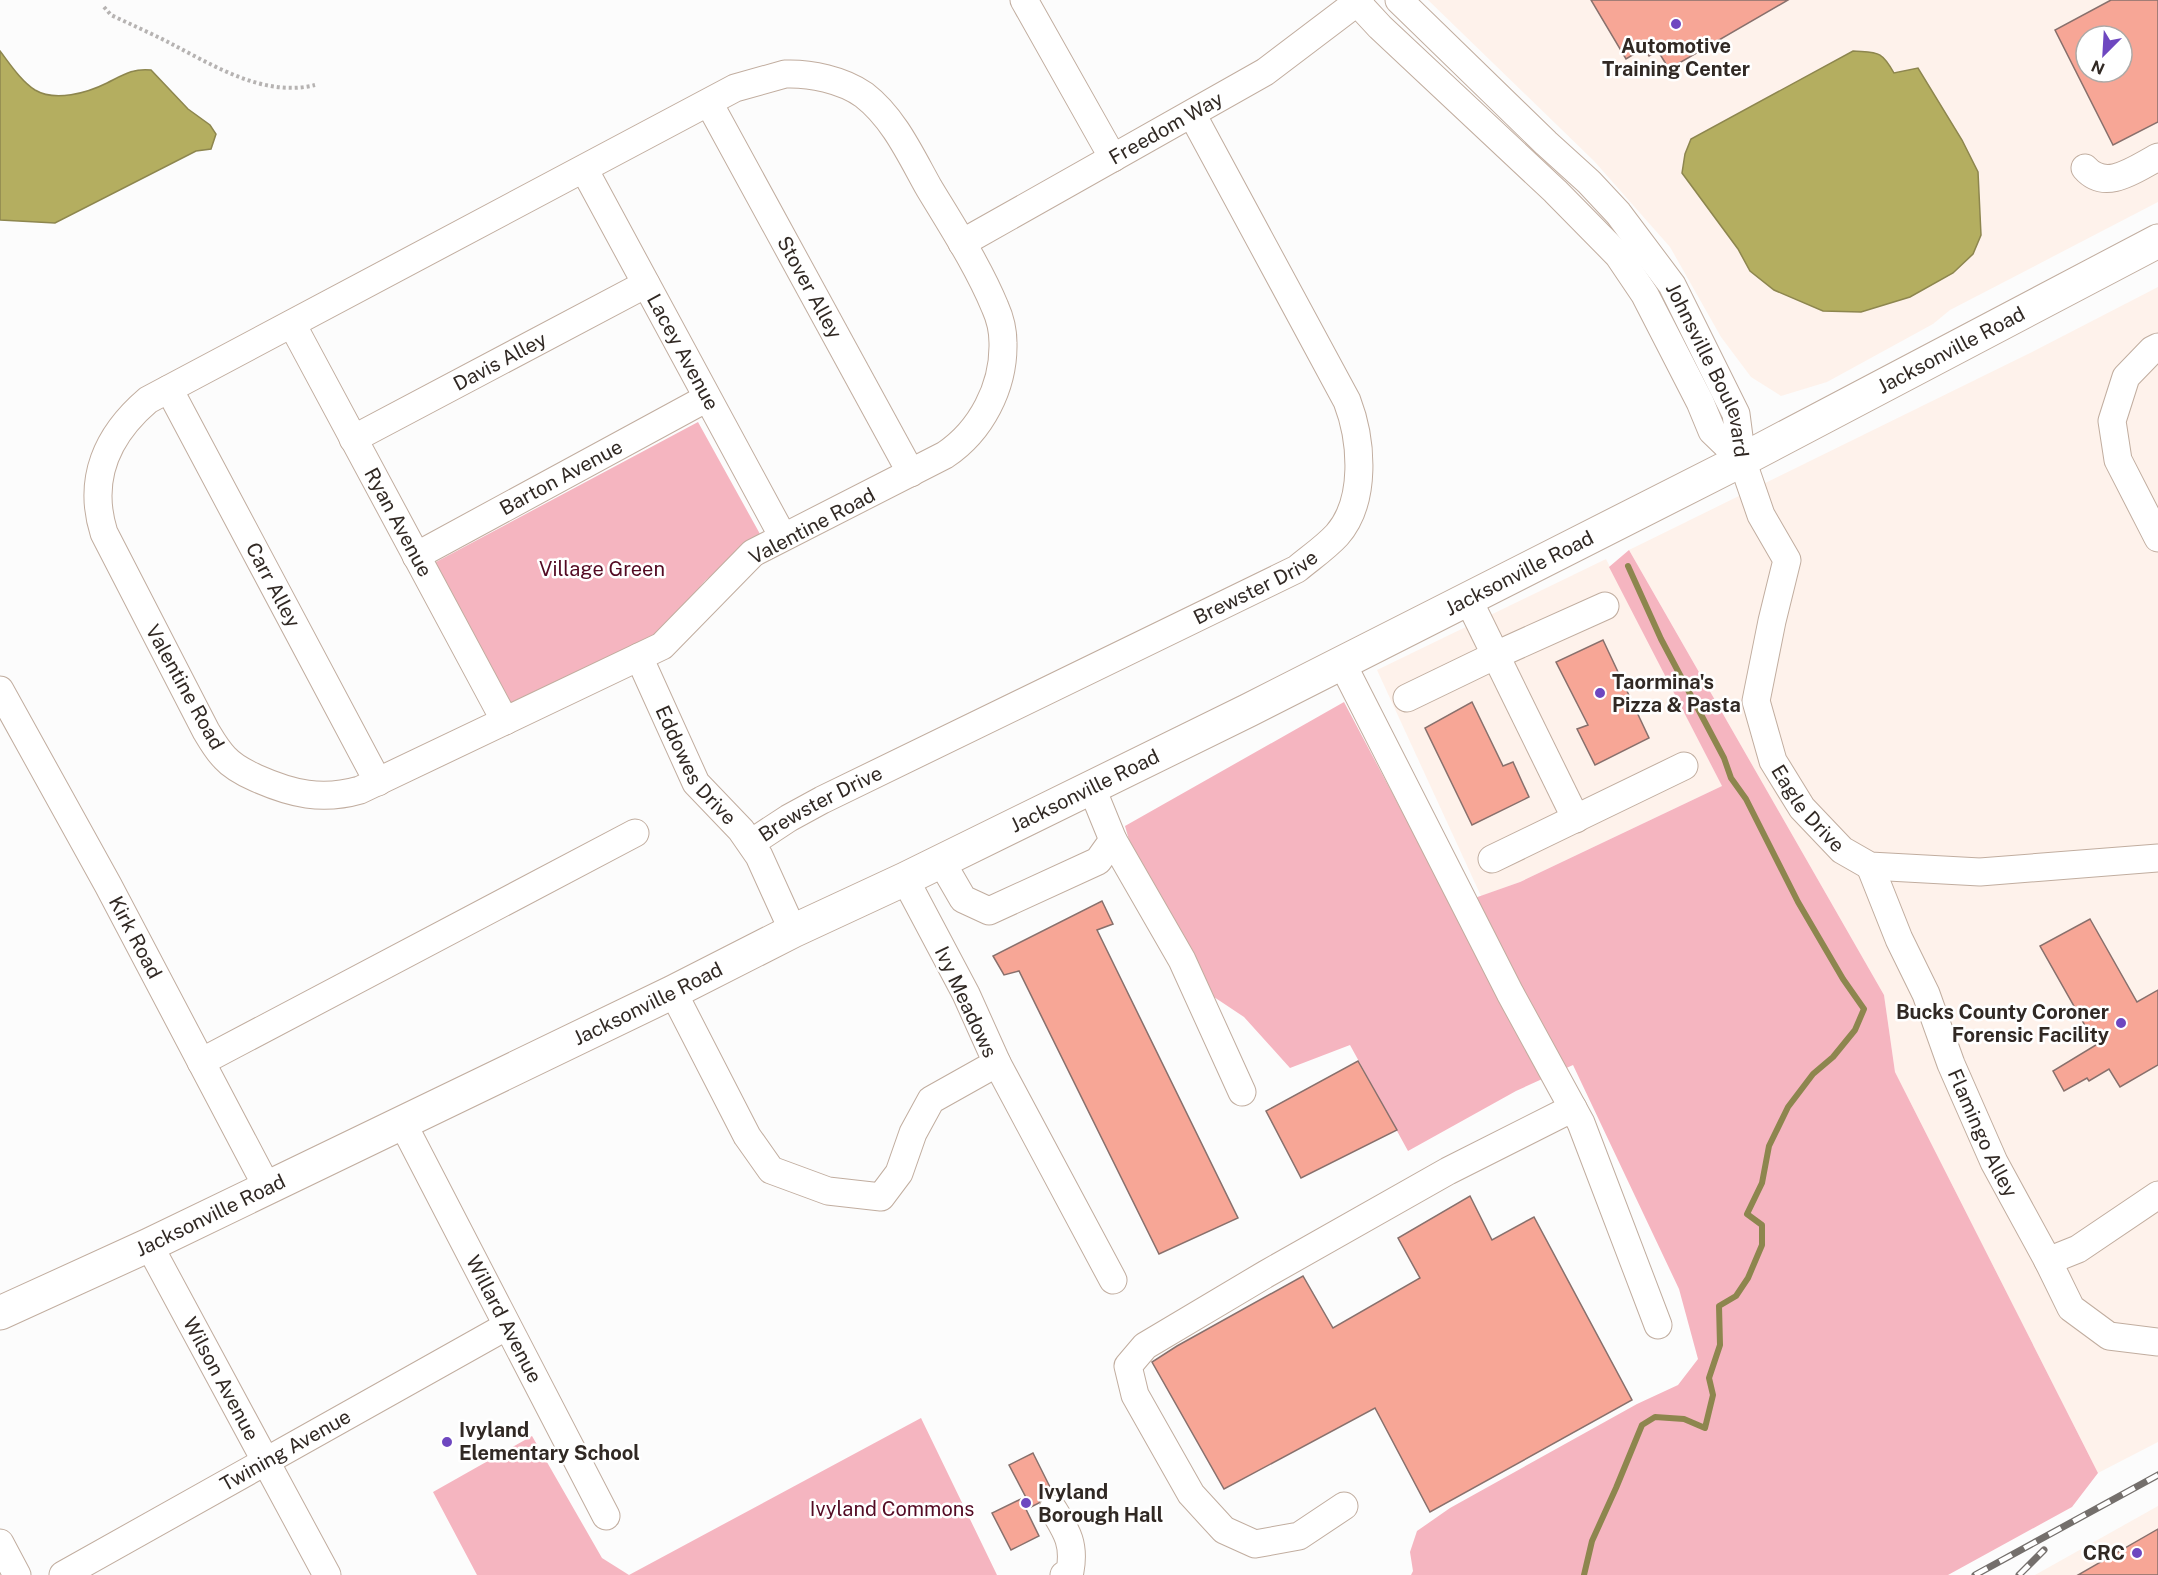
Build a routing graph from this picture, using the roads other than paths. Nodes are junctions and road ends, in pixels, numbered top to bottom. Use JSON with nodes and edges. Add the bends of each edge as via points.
{"nodes":[{"id":1,"x":1024,"y":0,"type":"edge"},
{"id":2,"x":1399,"y":0,"type":"edge"},
{"id":3,"x":1357,"y":1,"type":"edge"},
{"id":4,"x":709,"y":103,"type":"junction"},
{"id":5,"x":1192,"y":114,"type":"junction"},
{"id":6,"x":2158,"y":157,"type":"edge"},
{"id":7,"x":1113,"y":158,"type":"junction"},
{"id":8,"x":2085,"y":168,"type":"dead end"},
{"id":9,"x":584,"y":169,"type":"junction"},
{"id":10,"x":2158,"y":242,"type":"edge"},
{"id":11,"x":962,"y":243,"type":"junction"},
{"id":12,"x":646,"y":284,"type":"junction"},
{"id":13,"x":292,"y":324,"type":"junction"},
{"id":14,"x":2158,"y":347,"type":"edge"},
{"id":15,"x":169,"y":389,"type":"junction"},
{"id":16,"x":707,"y":398,"type":"junction"},
{"id":17,"x":353,"y":439,"type":"junction"},
{"id":18,"x":1742,"y":460,"type":"junction"},
{"id":19,"x":911,"y":473,"type":"junction"},
{"id":20,"x":783,"y":537,"type":"junction"},
{"id":21,"x":2158,"y":538,"type":"edge"},
{"id":22,"x":416,"y":556,"type":"junction"},
{"id":23,"x":1468,"y":599,"type":"junction"},
{"id":24,"x":1605,"y":606,"type":"dead end"},
{"id":25,"x":1496,"y":655,"type":"junction"},
{"id":26,"x":639,"y":657,"type":"junction"},
{"id":27,"x":1342,"y":663,"type":"junction"},
{"id":28,"x":0,"y":690,"type":"edge"},
{"id":29,"x":1407,"y":698,"type":"dead end"},
{"id":30,"x":505,"y":721,"type":"junction"},
{"id":31,"x":1684,"y":766,"type":"dead end"},
{"id":32,"x":378,"y":782,"type":"junction"},
{"id":33,"x":1091,"y":786,"type":"junction"},
{"id":34,"x":1576,"y":819,"type":"junction"},
{"id":35,"x":634,"y":832,"type":"dead end"},
{"id":36,"x":1113,"y":840,"type":"junction"},
{"id":37,"x":751,"y":843,"type":"junction"},
{"id":38,"x":2158,"y":858,"type":"edge"},
{"id":39,"x":1492,"y":859,"type":"dead end"},
{"id":40,"x":941,"y":861,"type":"junction"},
{"id":41,"x":1870,"y":866,"type":"junction"},
{"id":42,"x":905,"y":879,"type":"junction"},
{"id":43,"x":793,"y":932,"type":"junction"},
{"id":44,"x":673,"y":992,"type":"junction"},
{"id":45,"x":201,"y":1062,"type":"junction"},
{"id":46,"x":997,"y":1063,"type":"junction"},
{"id":47,"x":1242,"y":1092,"type":"dead end"},
{"id":48,"x":1573,"y":1108,"type":"junction"},
{"id":49,"x":402,"y":1122,"type":"junction"},
{"id":50,"x":267,"y":1187,"type":"junction"},
{"id":51,"x":2158,"y":1196,"type":"edge"},
{"id":52,"x":149,"y":1245,"type":"junction"},
{"id":53,"x":2048,"y":1261,"type":"junction"},
{"id":54,"x":1113,"y":1280,"type":"dead end"},
{"id":55,"x":0,"y":1313,"type":"edge"},
{"id":56,"x":507,"y":1326,"type":"junction"},
{"id":57,"x":1658,"y":1326,"type":"dead end"},
{"id":58,"x":2158,"y":1342,"type":"edge"},
{"id":59,"x":266,"y":1461,"type":"junction"},
{"id":60,"x":1344,"y":1506,"type":"dead end"},
{"id":61,"x":1053,"y":1509,"type":"dead end"},
{"id":62,"x":606,"y":1516,"type":"dead end"},
{"id":63,"x":0,"y":1544,"type":"edge"},
{"id":64,"x":17,"y":1575,"type":"edge"},
{"id":65,"x":63,"y":1575,"type":"edge"},
{"id":66,"x":327,"y":1575,"type":"edge"},
{"id":67,"x":1064,"y":1575,"type":"edge"}],
"edges":[{"from":1,"to":7,"type":"street"},
{"from":2,"to":18,"type":"street","name":"Johnsville Boulevard","via":[[1589,182],[1618,213],[1672,285],[1736,414]]},
{"from":3,"to":5,"type":"street","name":"Freedom Way","via":[[1265,72]]},
{"from":3,"to":18,"type":"street","name":"Johnsville Boulevard","via":[[1618,255],[1650,305],[1712,431]]},
{"from":4,"to":9,"type":"street","name":"Valentine Road"},
{"from":4,"to":11,"type":"street","name":"Valentine Road","via":[[735,88],[785,74],[800,74],[864,95],[893,127]]},
{"from":4,"to":19,"type":"street","name":"Stover Alley"},
{"from":5,"to":7,"type":"street","name":"Freedom Way"},
{"from":5,"to":37,"type":"street","name":"Brewster Drive","via":[[1353,417],[1358,482],[1356,496],[1338,533],[1297,568],[822,800]]},
{"from":6,"to":8,"type":"street","via":[[2122,176],[2104,179],[2092,176]]},
{"from":7,"to":11,"type":"street","name":"Freedom Way"},
{"from":9,"to":12,"type":"street","name":"Lacey Avenue"},
{"from":9,"to":13,"type":"street","name":"Valentine Road"},
{"from":10,"to":18,"type":"main road","name":"Jacksonville Road"},
{"from":11,"to":19,"type":"street","name":"Valentine Road","via":[[1001,325],[1004,342],[1000,375],[989,407],[969,436],[945,455]]},
{"from":12,"to":16,"type":"street","name":"Lacey Avenue"},
{"from":12,"to":17,"type":"street","name":"Davis Alley"},
{"from":13,"to":15,"type":"street","name":"Valentine Road"},
{"from":13,"to":17,"type":"street","name":"Ryan Avenue"},
{"from":14,"to":21,"type":"street","via":[[2126,377],[2112,421],[2118,460]]},
{"from":15,"to":32,"type":"street","name":"Carr Alley"},
{"from":15,"to":32,"type":"street","name":"Valentine Road","via":[[135,412],[108,449],[98,478],[99,518],[206,731],[235,767],[288,791],[341,796]]},
{"from":16,"to":20,"type":"street","name":"Lacey Avenue"},
{"from":16,"to":22,"type":"street","name":"Barton Avenue"},
{"from":17,"to":22,"type":"street","name":"Ryan Avenue"},
{"from":18,"to":23,"type":"main road","name":"Jacksonville Road"},
{"from":18,"to":41,"type":"street","name":"Eagle Drive","via":[[1761,515],[1787,560],[1756,701],[1773,761],[1802,808],[1842,850]]},
{"from":19,"to":20,"type":"street","name":"Valentine Road"},
{"from":20,"to":26,"type":"street","name":"Valentine Road","via":[[753,553],[662,646]]},
{"from":22,"to":30,"type":"street","name":"Ryan Avenue"},
{"from":23,"to":25,"type":"street"},
{"from":23,"to":27,"type":"main road","name":"Jacksonville Road"},
{"from":24,"to":25,"type":"street"},
{"from":25,"to":29,"type":"street"},
{"from":25,"to":34,"type":"street"},
{"from":26,"to":30,"type":"street","name":"Valentine Road"},
{"from":26,"to":37,"type":"street","name":"Eddowes Drive","via":[[696,783]]},
{"from":27,"to":33,"type":"main road","name":"Jacksonville Road"},
{"from":27,"to":48,"type":"street"},
{"from":28,"to":45,"type":"street","name":"Kirk Road"},
{"from":30,"to":32,"type":"street","name":"Valentine Road"},
{"from":31,"to":34,"type":"street"},
{"from":33,"to":36,"type":"street"},
{"from":33,"to":40,"type":"main road","name":"Jacksonville Road"},
{"from":34,"to":39,"type":"street"},
{"from":35,"to":45,"type":"street"},
{"from":36,"to":40,"type":"street","via":[[1098,861],[989,911],[963,899]]},
{"from":36,"to":47,"type":"street","via":[[1182,960]]},
{"from":37,"to":43,"type":"street","name":"Eddowes Drive"},
{"from":38,"to":41,"type":"street","name":"Eagle Drive","via":[[1980,872]]},
{"from":40,"to":42,"type":"main road","name":"Jacksonville Road"},
{"from":41,"to":53,"type":"street","name":"Flamingo Alley","via":[[1994,1162]]},
{"from":42,"to":43,"type":"main road","name":"Jacksonville Road"},
{"from":42,"to":46,"type":"street","name":"Ivy Meadows","via":[[966,994]]},
{"from":43,"to":44,"type":"main road","name":"Jacksonville Road"},
{"from":44,"to":46,"type":"street","name":"Ivy Meadows","via":[[747,1136],[771,1170],[828,1191],[881,1197],[898,1173],[931,1100]]},
{"from":44,"to":49,"type":"main road","name":"Jacksonville Road"},
{"from":45,"to":50,"type":"street","name":"Kirk Road"},
{"from":46,"to":54,"type":"street"},
{"from":48,"to":57,"type":"street"},
{"from":48,"to":60,"type":"street","via":[[1448,1171],[1266,1274],[1145,1347],[1128,1366],[1135,1395],[1191,1494],[1224,1530],[1255,1544],[1299,1536]]},
{"from":49,"to":50,"type":"main road","name":"Jacksonville Road"},
{"from":49,"to":56,"type":"street","name":"Willard Avenue"},
{"from":50,"to":52,"type":"main road","name":"Jacksonville Road"},
{"from":51,"to":53,"type":"street","via":[[2078,1249]]},
{"from":52,"to":55,"type":"main road","name":"Jacksonville Road"},
{"from":52,"to":59,"type":"street","name":"Wilson Avenue"},
{"from":53,"to":58,"type":"street","name":"Flamingo Alley","via":[[2071,1308],[2109,1336]]},
{"from":56,"to":59,"type":"street","name":"Twining Avenue"},
{"from":56,"to":62,"type":"street","name":"Willard Avenue"},
{"from":59,"to":65,"type":"street","name":"Twining Avenue"},
{"from":59,"to":66,"type":"street","name":"Wilson Avenue"},
{"from":61,"to":67,"type":"street","via":[[1069,1536],[1073,1554],[1070,1571]]},
{"from":63,"to":64,"type":"street"}]}
